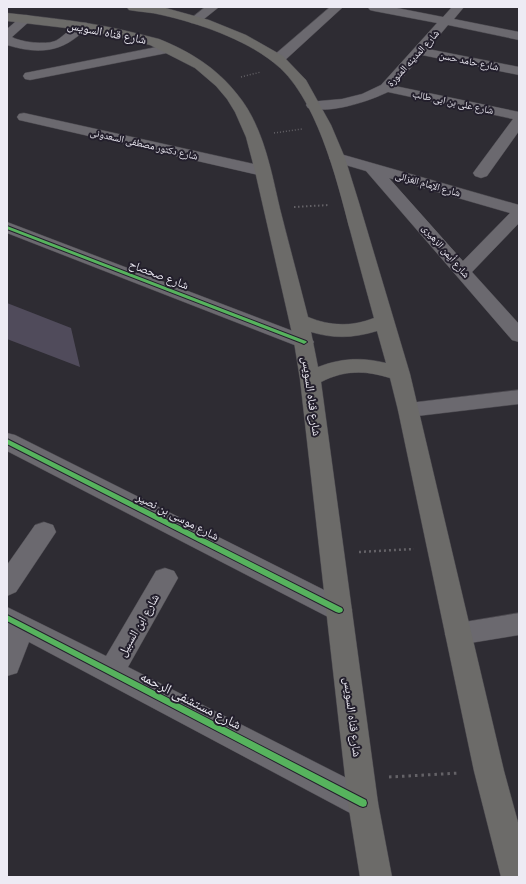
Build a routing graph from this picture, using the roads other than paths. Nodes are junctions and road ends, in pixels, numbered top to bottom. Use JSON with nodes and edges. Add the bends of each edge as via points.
{"nodes":[{"id":1,"x":133,"y":7,"type":"edge"},
{"id":2,"x":213,"y":7,"type":"edge"},
{"id":3,"x":337,"y":7,"type":"edge"},
{"id":4,"x":374,"y":7,"type":"edge"},
{"id":5,"x":458,"y":7,"type":"edge"},
{"id":6,"x":58,"y":9,"type":"dead end"},
{"id":7,"x":22,"y":19,"type":"edge"},
{"id":8,"x":195,"y":20,"type":"junction"},
{"id":9,"x":446,"y":21,"type":"junction"},
{"id":10,"x":83,"y":26,"type":"junction"},
{"id":11,"x":7,"y":35,"type":"edge"},
{"id":12,"x":519,"y":36,"type":"edge"},
{"id":13,"x":7,"y":40,"type":"edge"},
{"id":14,"x":167,"y":48,"type":"junction"},
{"id":15,"x":420,"y":51,"type":"junction"},
{"id":16,"x":281,"y":62,"type":"junction"},
{"id":17,"x":519,"y":71,"type":"edge"},
{"id":18,"x":30,"y":76,"type":"dead end"},
{"id":19,"x":386,"y":88,"type":"junction"},
{"id":20,"x":313,"y":105,"type":"junction"},
{"id":21,"x":519,"y":116,"type":"edge"},
{"id":22,"x":24,"y":117,"type":"dead end"},
{"id":23,"x":519,"y":121,"type":"edge"},
{"id":24,"x":337,"y":158,"type":"junction"},
{"id":25,"x":372,"y":168,"type":"junction"},
{"id":26,"x":263,"y":171,"type":"junction"},
{"id":27,"x":481,"y":173,"type":"dead end"},
{"id":28,"x":519,"y":212,"type":"edge"},
{"id":29,"x":7,"y":227,"type":"edge"},
{"id":30,"x":463,"y":271,"type":"junction"},
{"id":31,"x":511,"y":314,"type":"edge"},
{"id":32,"x":299,"y":321,"type":"junction"},
{"id":33,"x":384,"y":321,"type":"junction"},
{"id":34,"x":519,"y":336,"type":"edge"},
{"id":35,"x":304,"y":342,"type":"junction"},
{"id":36,"x":400,"y":374,"type":"junction"},
{"id":37,"x":310,"y":379,"type":"junction"},
{"id":38,"x":519,"y":397,"type":"edge"},
{"id":39,"x":409,"y":410,"type":"junction"},
{"id":40,"x":7,"y":441,"type":"edge"},
{"id":41,"x":44,"y":532,"type":"dead end"},
{"id":42,"x":165,"y":578,"type":"dead end"},
{"id":43,"x":7,"y":585,"type":"edge"},
{"id":44,"x":339,"y":610,"type":"junction"},
{"id":45,"x":15,"y":622,"type":"edge"},
{"id":46,"x":519,"y":624,"type":"edge"},
{"id":47,"x":458,"y":634,"type":"junction"},
{"id":48,"x":7,"y":664,"type":"edge"},
{"id":49,"x":111,"y":672,"type":"junction"},
{"id":50,"x":362,"y":791,"type":"junction"},
{"id":51,"x":376,"y":877,"type":"edge"},
{"id":52,"x":518,"y":877,"type":"edge"}],
"edges":[{"from":1,"to":8,"type":"main road","via":[[162,11]]},
{"from":2,"to":8,"type":"street"},
{"from":3,"to":16,"type":"street"},
{"from":4,"to":9,"type":"street"},
{"from":5,"to":9,"type":"street","name":"شارع المدينه المنورة"},
{"from":6,"to":7,"type":"main road","via":[[44,17]]},
{"from":7,"to":10,"type":"main road","name":"شارع قناه السويس"},
{"from":7,"to":11,"type":"street"},
{"from":8,"to":16,"type":"main road","via":[[242,38]]},
{"from":9,"to":12,"type":"street"},
{"from":9,"to":15,"type":"street","name":"شارع المدينه المنورة"},
{"from":10,"to":13,"type":"street","via":[[54,47],[12,43]]},
{"from":10,"to":14,"type":"main road","name":"شارع قناه السويس","via":[[120,32]]},
{"from":14,"to":18,"type":"street"},
{"from":14,"to":26,"type":"main road","name":"شارع قناه السويس","via":[[200,65],[221,83],[239,107],[253,137]]},
{"from":15,"to":17,"type":"street","name":"شارع حامد حسن"},
{"from":15,"to":19,"type":"street","name":"شارع المدينه المنورة"},
{"from":16,"to":20,"type":"main road","via":[[301,83]]},
{"from":19,"to":20,"type":"street","name":"شارع المدينه المنورة","via":[[367,97],[342,103]]},
{"from":19,"to":21,"type":"street","name":"شارع على بن ابى طالب"},
{"from":20,"to":24,"type":"main road"},
{"from":22,"to":26,"type":"street","name":"شارع دكتور مصطفى السعدونى"},
{"from":23,"to":27,"type":"street"},
{"from":24,"to":25,"type":"street","name":"شارع الإمام الغزالى"},
{"from":24,"to":33,"type":"main road"},
{"from":25,"to":28,"type":"street","name":"شارع الإمام الغزالى"},
{"from":25,"to":30,"type":"street","name":"شارع أيمن الزهيرى"},
{"from":26,"to":32,"type":"main road","name":"شارع قناه السويس"},
{"from":28,"to":30,"type":"street"},
{"from":29,"to":35,"type":"street","name":"شارع صحصاح"},
{"from":30,"to":31,"type":"street","name":"شارع أيمن الزهيرى"},
{"from":31,"to":34,"type":"street","name":"شارع أيمن الزهيرى"},
{"from":32,"to":33,"type":"main road","via":[[316,328],[340,332],[369,328]]},
{"from":32,"to":35,"type":"main road","name":"شارع قناه السويس"},
{"from":33,"to":36,"type":"main road"},
{"from":35,"to":37,"type":"main road","name":"شارع قناه السويس"},
{"from":36,"to":37,"type":"main road","via":[[361,365],[342,366]]},
{"from":36,"to":39,"type":"main road"},
{"from":37,"to":44,"type":"main road","name":"شارع قناه السويس"},
{"from":38,"to":39,"type":"street"},
{"from":39,"to":47,"type":"main road"},
{"from":40,"to":44,"type":"street","name":"شارع موسى بن نصير"},
{"from":41,"to":43,"type":"street"},
{"from":42,"to":49,"type":"street","name":"شارع ابن السبيل"},
{"from":44,"to":50,"type":"main road","name":"شارع قناه السويس"},
{"from":45,"to":48,"type":"street"},
{"from":45,"to":49,"type":"street","name":"شارع مستشفى الرحمه"},
{"from":46,"to":47,"type":"street"},
{"from":47,"to":52,"type":"main road","via":[[489,771]]},
{"from":49,"to":50,"type":"street","name":"شارع مستشفى الرحمه"},
{"from":50,"to":51,"type":"main road","name":"شارع قناه السويس"}]}
